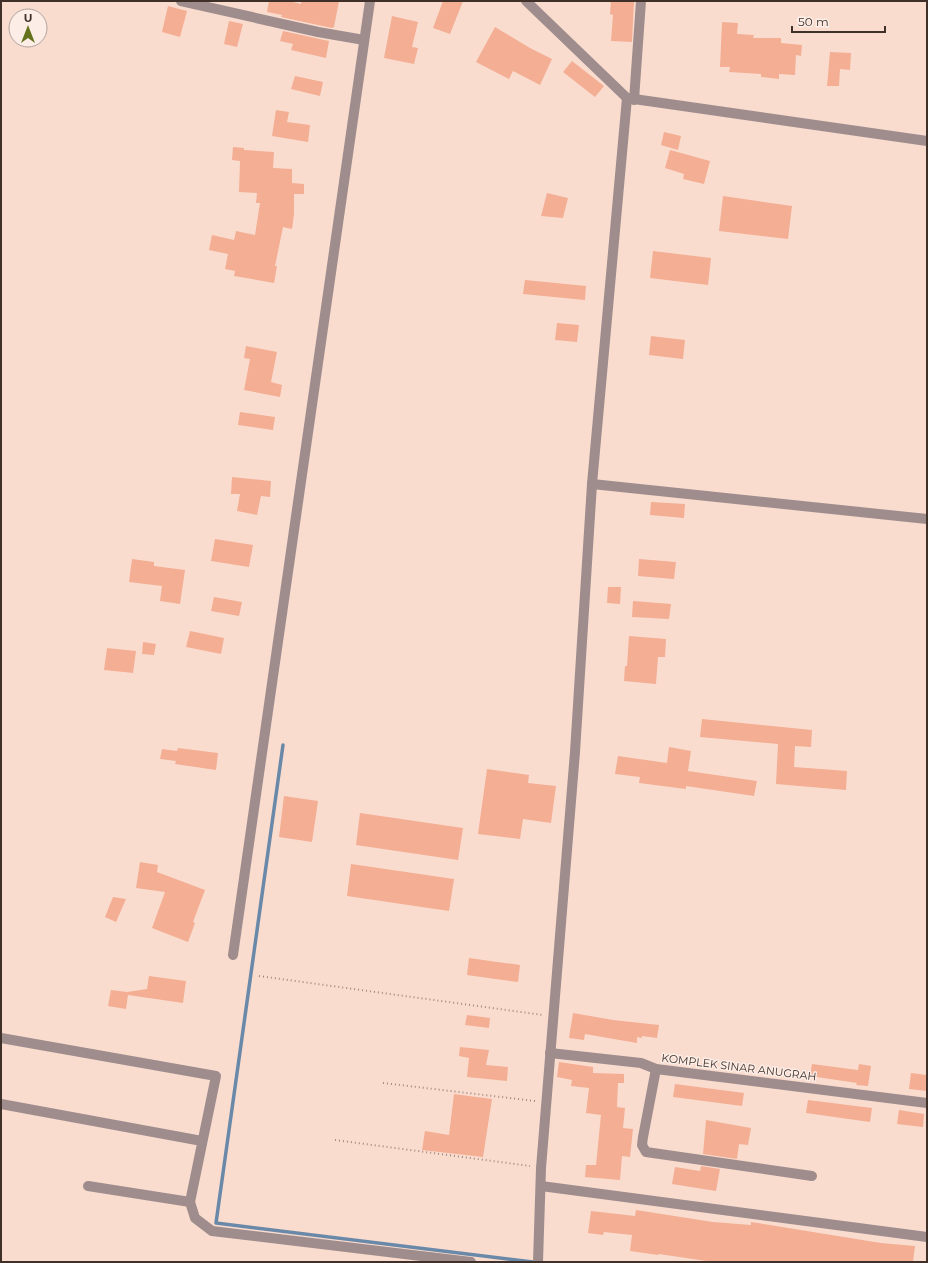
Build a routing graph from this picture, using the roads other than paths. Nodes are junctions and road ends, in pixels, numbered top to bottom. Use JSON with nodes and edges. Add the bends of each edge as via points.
{"nodes":[{"id":1,"x":181,"y":1,"type":"edge"},
{"id":2,"x":370,"y":1,"type":"edge"},
{"id":3,"x":526,"y":1,"type":"edge"},
{"id":4,"x":641,"y":1,"type":"edge"},
{"id":5,"x":364,"y":40,"type":"junction"},
{"id":6,"x":630,"y":99,"type":"junction"},
{"id":7,"x":927,"y":141,"type":"edge"},
{"id":8,"x":592,"y":484,"type":"junction"},
{"id":9,"x":927,"y":519,"type":"edge"},
{"id":10,"x":233,"y":955,"type":"dead end"},
{"id":11,"x":1,"y":1038,"type":"edge"},
{"id":12,"x":550,"y":1053,"type":"junction"},
{"id":13,"x":656,"y":1070,"type":"junction"},
{"id":14,"x":927,"y":1103,"type":"edge"},
{"id":15,"x":1,"y":1104,"type":"edge"},
{"id":16,"x":202,"y":1141,"type":"junction"},
{"id":17,"x":812,"y":1176,"type":"dead end"},
{"id":18,"x":88,"y":1186,"type":"dead end"},
{"id":19,"x":541,"y":1186,"type":"junction"},
{"id":20,"x":190,"y":1202,"type":"junction"},
{"id":21,"x":927,"y":1238,"type":"edge"},
{"id":22,"x":538,"y":1260,"type":"edge"},
{"id":23,"x":471,"y":1262,"type":"edge"}],
"edges":[{"from":1,"to":5,"type":"street"},
{"from":2,"to":5,"type":"street"},
{"from":3,"to":6,"type":"street"},
{"from":4,"to":6,"type":"street"},
{"from":5,"to":10,"type":"street"},
{"from":6,"to":7,"type":"street"},
{"from":6,"to":8,"type":"street"},
{"from":8,"to":9,"type":"street"},
{"from":8,"to":12,"type":"street","via":[[575,752]]},
{"from":11,"to":16,"type":"street","via":[[216,1076]]},
{"from":12,"to":13,"type":"street","name":"KOMPLEK SINAR ANUGRAH","via":[[641,1063]]},
{"from":12,"to":19,"type":"street"},
{"from":13,"to":14,"type":"street","name":"KOMPLEK SINAR ANUGRAH"},
{"from":13,"to":17,"type":"street","via":[[642,1145],[646,1152]]},
{"from":15,"to":16,"type":"street"},
{"from":16,"to":20,"type":"street"},
{"from":18,"to":20,"type":"street"},
{"from":19,"to":21,"type":"street"},
{"from":19,"to":22,"type":"street"},
{"from":20,"to":23,"type":"street","via":[[195,1218],[212,1231]]}]}
